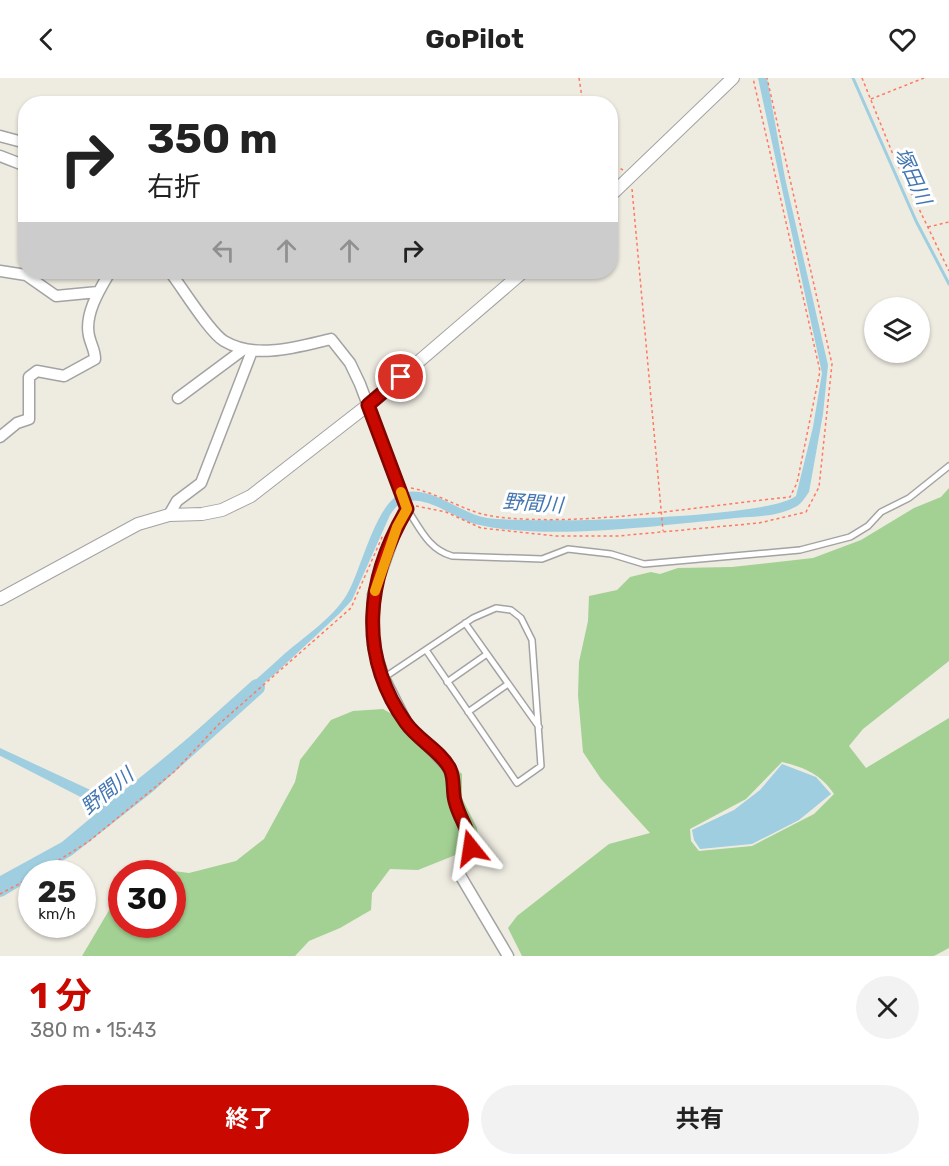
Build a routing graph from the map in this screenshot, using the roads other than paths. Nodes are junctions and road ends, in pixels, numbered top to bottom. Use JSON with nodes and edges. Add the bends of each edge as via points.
{"nodes":[{"id":1,"x":733,"y":78,"type":"edge"},
{"id":2,"x":0,"y":136,"type":"edge"},
{"id":3,"x":18,"y":141,"type":"edge"},
{"id":4,"x":0,"y":156,"type":"edge"},
{"id":5,"x":18,"y":163,"type":"edge"},
{"id":6,"x":618,"y":189,"type":"edge"},
{"id":7,"x":0,"y":271,"type":"edge"},
{"id":8,"x":18,"y":274,"type":"edge"},
{"id":9,"x":32,"y":279,"type":"edge"},
{"id":10,"x":106,"y":279,"type":"edge"},
{"id":11,"x":175,"y":279,"type":"edge"},
{"id":12,"x":515,"y":279,"type":"edge"},
{"id":13,"x":98,"y":292,"type":"junction"},
{"id":14,"x":248,"y":350,"type":"junction"},
{"id":15,"x":178,"y":399,"type":"dead end"},
{"id":16,"x":368,"y":405,"type":"junction"},
{"id":17,"x":0,"y":437,"type":"edge"},
{"id":18,"x":949,"y":466,"type":"edge"},
{"id":19,"x":407,"y":509,"type":"junction"},
{"id":20,"x":169,"y":515,"type":"junction"},
{"id":21,"x":0,"y":599,"type":"edge"},
{"id":22,"x":465,"y":623,"type":"junction"},
{"id":23,"x":426,"y":650,"type":"junction"},
{"id":24,"x":487,"y":654,"type":"junction"},
{"id":25,"x":384,"y":678,"type":"junction"},
{"id":26,"x":447,"y":682,"type":"junction"},
{"id":27,"x":508,"y":684,"type":"junction"},
{"id":28,"x":468,"y":712,"type":"junction"},
{"id":29,"x":540,"y":729,"type":"junction"},
{"id":30,"x":508,"y":956,"type":"edge"}],
"edges":[{"from":1,"to":6,"type":"street"},
{"from":2,"to":3,"type":"street"},
{"from":4,"to":5,"type":"street"},
{"from":7,"to":8,"type":"street"},
{"from":9,"to":13,"type":"street","via":[[56,296]]},
{"from":10,"to":13,"type":"street"},
{"from":11,"to":14,"type":"street","via":[[222,340]]},
{"from":12,"to":16,"type":"street"},
{"from":13,"to":17,"type":"street","via":[[88,320],[95,359],[64,376],[37,371],[29,377],[29,419],[16,423]]},
{"from":14,"to":15,"type":"street"},
{"from":14,"to":16,"type":"street","via":[[296,348],[331,339],[350,363]]},
{"from":14,"to":20,"type":"street","via":[[201,483],[177,501]]},
{"from":16,"to":19,"type":"street"},
{"from":16,"to":20,"type":"street","via":[[236,505],[202,514]]},
{"from":18,"to":19,"type":"lane","via":[[850,537],[800,550],[644,564],[611,554],[568,549],[542,559],[452,556],[440,553],[430,544]]},
{"from":19,"to":25,"type":"street","via":[[373,595],[372,645]]},
{"from":20,"to":21,"type":"street","via":[[138,524]]},
{"from":22,"to":23,"type":"lane"},
{"from":22,"to":24,"type":"lane"},
{"from":22,"to":29,"type":"lane","via":[[496,608],[511,610],[521,618],[532,640]]},
{"from":23,"to":25,"type":"lane"},
{"from":23,"to":26,"type":"lane"},
{"from":24,"to":26,"type":"lane"},
{"from":24,"to":27,"type":"lane"},
{"from":25,"to":30,"type":"street","via":[[407,724],[450,770],[455,801],[471,848],[460,875]]},
{"from":26,"to":28,"type":"lane"},
{"from":27,"to":28,"type":"lane"},
{"from":27,"to":29,"type":"lane"},
{"from":28,"to":29,"type":"lane","via":[[518,783],[543,763]]}]}
